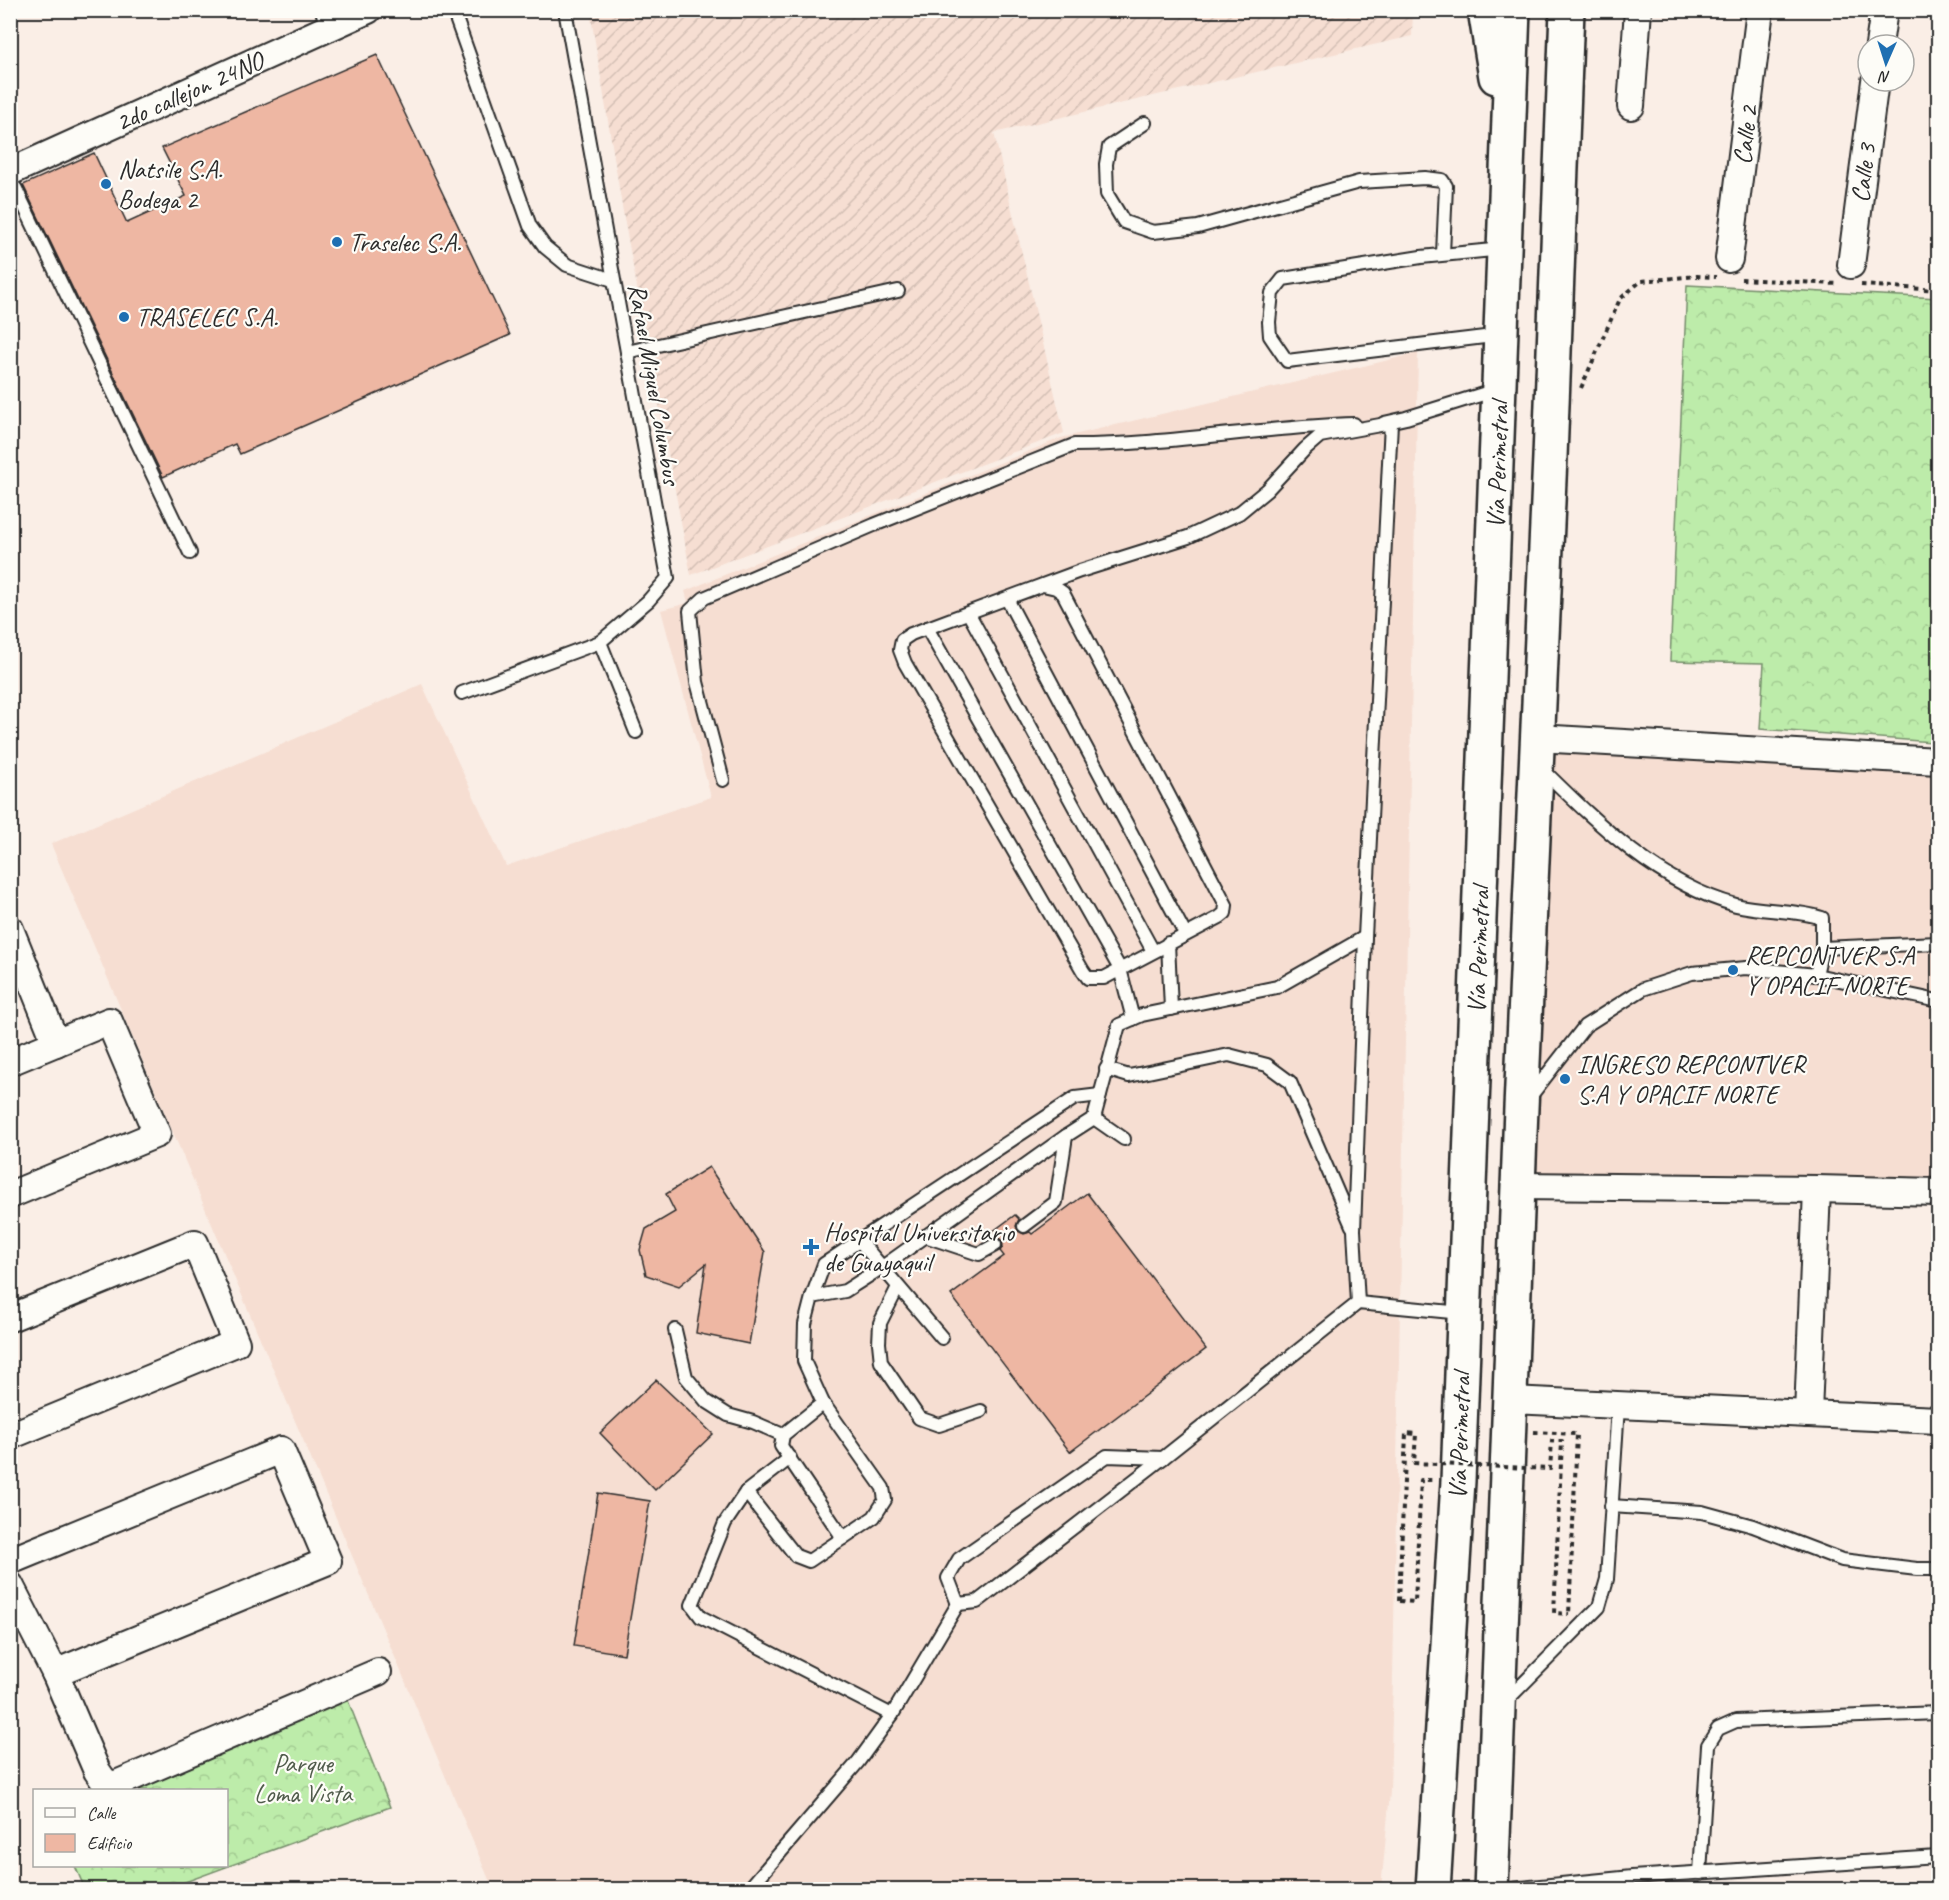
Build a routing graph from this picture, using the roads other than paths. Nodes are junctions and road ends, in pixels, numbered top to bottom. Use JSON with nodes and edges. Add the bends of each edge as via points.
{"nodes":[{"id":1,"x":368,"y":10,"type":"edge"},
{"id":2,"x":453,"y":10,"type":"edge"},
{"id":3,"x":565,"y":10,"type":"edge"},
{"id":4,"x":1485,"y":10,"type":"edge"},
{"id":5,"x":1513,"y":10,"type":"edge"},
{"id":6,"x":1567,"y":10,"type":"edge"},
{"id":7,"x":1638,"y":10,"type":"edge"},
{"id":8,"x":1760,"y":10,"type":"edge"},
{"id":9,"x":1884,"y":10,"type":"edge"},
{"id":10,"x":324,"y":20,"type":"edge"},
{"id":11,"x":1881,"y":33,"type":"edge"},
{"id":12,"x":1874,"y":93,"type":"edge"},
{"id":13,"x":1631,"y":106,"type":"dead end"},
{"id":14,"x":1145,"y":123,"type":"dead end"},
{"id":15,"x":1507,"y":138,"type":"junction"},
{"id":16,"x":10,"y":172,"type":"edge"},
{"id":17,"x":10,"y":182,"type":"edge"},
{"id":18,"x":1504,"y":249,"type":"junction"},
{"id":19,"x":1443,"y":254,"type":"junction"},
{"id":20,"x":1727,"y":272,"type":"road end"},
{"id":21,"x":1852,"y":278,"type":"road end"},
{"id":22,"x":613,"y":280,"type":"junction"},
{"id":23,"x":898,"y":291,"type":"dead end"},
{"id":24,"x":1502,"y":335,"type":"junction"},
{"id":25,"x":627,"y":352,"type":"junction"},
{"id":26,"x":1500,"y":388,"type":"junction"},
{"id":27,"x":1391,"y":423,"type":"junction"},
{"id":28,"x":190,"y":553,"type":"dead end"},
{"id":29,"x":1043,"y":585,"type":"junction"},
{"id":30,"x":1007,"y":599,"type":"junction"},
{"id":31,"x":969,"y":614,"type":"junction"},
{"id":32,"x":927,"y":628,"type":"junction"},
{"id":33,"x":600,"y":642,"type":"junction"},
{"id":34,"x":462,"y":693,"type":"dead end"},
{"id":35,"x":636,"y":732,"type":"dead end"},
{"id":36,"x":1536,"y":751,"type":"junction"},
{"id":37,"x":1938,"y":761,"type":"edge"},
{"id":38,"x":723,"y":780,"type":"dead end"},
{"id":39,"x":10,"y":929,"type":"edge"},
{"id":40,"x":1185,"y":934,"type":"junction"},
{"id":41,"x":1365,"y":937,"type":"junction"},
{"id":42,"x":1168,"y":943,"type":"junction"},
{"id":43,"x":1938,"y":943,"type":"edge"},
{"id":44,"x":1822,"y":948,"type":"junction"},
{"id":45,"x":1153,"y":951,"type":"junction"},
{"id":46,"x":1120,"y":969,"type":"junction"},
{"id":47,"x":1816,"y":975,"type":"junction"},
{"id":48,"x":1938,"y":1001,"type":"edge"},
{"id":49,"x":1171,"y":1009,"type":"junction"},
{"id":50,"x":1133,"y":1019,"type":"junction"},
{"id":51,"x":56,"y":1043,"type":"junction"},
{"id":52,"x":10,"y":1062,"type":"edge"},
{"id":53,"x":1106,"y":1069,"type":"junction"},
{"id":54,"x":1100,"y":1095,"type":"junction"},
{"id":55,"x":1521,"y":1108,"type":"junction"},
{"id":56,"x":1094,"y":1118,"type":"junction"},
{"id":57,"x":1066,"y":1136,"type":"junction"},
{"id":58,"x":1124,"y":1139,"type":"dead end"},
{"id":59,"x":1518,"y":1186,"type":"junction"},
{"id":60,"x":1817,"y":1189,"type":"junction"},
{"id":61,"x":1938,"y":1192,"type":"edge"},
{"id":62,"x":10,"y":1195,"type":"edge"},
{"id":63,"x":1024,"y":1226,"type":"dead end"},
{"id":64,"x":1354,"y":1230,"type":"junction"},
{"id":65,"x":925,"y":1236,"type":"junction"},
{"id":66,"x":859,"y":1240,"type":"junction"},
{"id":67,"x":995,"y":1245,"type":"dead end"},
{"id":68,"x":881,"y":1268,"type":"junction"},
{"id":69,"x":898,"y":1287,"type":"junction"},
{"id":70,"x":812,"y":1297,"type":"junction"},
{"id":71,"x":1358,"y":1303,"type":"junction"},
{"id":72,"x":1464,"y":1314,"type":"junction"},
{"id":73,"x":10,"y":1318,"type":"edge"},
{"id":74,"x":675,"y":1330,"type":"dead end"},
{"id":75,"x":942,"y":1338,"type":"dead end"},
{"id":76,"x":823,"y":1403,"type":"junction"},
{"id":77,"x":1618,"y":1406,"type":"junction"},
{"id":78,"x":981,"y":1411,"type":"dead end"},
{"id":79,"x":1808,"y":1414,"type":"junction"},
{"id":80,"x":1509,"y":1416,"type":"junction"},
{"id":81,"x":1938,"y":1420,"type":"edge"},
{"id":82,"x":783,"y":1434,"type":"junction"},
{"id":83,"x":10,"y":1436,"type":"edge"},
{"id":84,"x":790,"y":1458,"type":"junction"},
{"id":85,"x":1163,"y":1458,"type":"junction"},
{"id":86,"x":747,"y":1492,"type":"junction"},
{"id":87,"x":1611,"y":1506,"type":"junction"},
{"id":88,"x":843,"y":1538,"type":"junction"},
{"id":89,"x":10,"y":1561,"type":"edge"},
{"id":90,"x":1938,"y":1569,"type":"edge"},
{"id":91,"x":10,"y":1585,"type":"edge"},
{"id":92,"x":958,"y":1604,"type":"junction"},
{"id":93,"x":378,"y":1672,"type":"dead end"},
{"id":94,"x":55,"y":1673,"type":"junction"},
{"id":95,"x":1498,"y":1709,"type":"junction"},
{"id":96,"x":1938,"y":1713,"type":"edge"},
{"id":97,"x":892,"y":1714,"type":"junction"},
{"id":98,"x":1938,"y":1857,"type":"edge"},
{"id":99,"x":1700,"y":1873,"type":"junction"},
{"id":100,"x":748,"y":1890,"type":"edge"},
{"id":101,"x":1433,"y":1890,"type":"edge"},
{"id":102,"x":1491,"y":1890,"type":"edge"},
{"id":103,"x":1500,"y":1890,"type":"edge"}],
"edges":[{"from":1,"to":10,"type":"street","name":"2do callejon 24NO"},
{"from":2,"to":22,"type":"lane","via":[[530,226],[545,247],[567,265]]},
{"from":3,"to":22,"type":"lane","name":"Rafael Miguel Columbus"},
{"from":4,"to":15,"type":"highway"},
{"from":5,"to":15,"type":"highway","name":"Vía Perimetral"},
{"from":6,"to":36,"type":"highway","name":"Vía Perimetral"},
{"from":7,"to":13,"type":"street"},
{"from":8,"to":20,"type":"street","name":"Calle 2"},
{"from":9,"to":11,"type":"street"},
{"from":10,"to":16,"type":"street","name":"2do callejon 24NO"},
{"from":12,"to":21,"type":"street","name":"Calle 3"},
{"from":14,"to":19,"type":"lane","via":[[1108,147],[1107,194],[1124,222],[1153,232],[1198,227],[1359,182],[1425,178],[1442,180],[1446,186]]},
{"from":15,"to":18,"type":"highway","name":"Vía Perimetral"},
{"from":17,"to":28,"type":"lane"},
{"from":18,"to":19,"type":"lane"},
{"from":18,"to":24,"type":"highway","name":"Vía Perimetral"},
{"from":19,"to":24,"type":"lane","via":[[1283,279],[1272,294],[1270,336],[1287,361]]},
{"from":22,"to":25,"type":"lane","name":"Rafael Miguel Columbus"},
{"from":23,"to":25,"type":"lane"},
{"from":24,"to":26,"type":"highway","name":"Vía Perimetral"},
{"from":25,"to":33,"type":"lane","name":"Rafael Miguel Columbus","via":[[668,578],[648,601]]},
{"from":26,"to":27,"type":"lane"},
{"from":26,"to":72,"type":"highway","name":"Vía Perimetral"},
{"from":27,"to":29,"type":"lane","via":[[1320,436],[1239,513],[1188,537]]},
{"from":27,"to":38,"type":"lane","via":[[1313,425],[1204,438],[1074,445],[704,598],[690,611],[697,682]]},
{"from":27,"to":41,"type":"lane"},
{"from":29,"to":30,"type":"lane"},
{"from":29,"to":40,"type":"lane","via":[[1063,594],[1226,905],[1225,913]]},
{"from":30,"to":31,"type":"lane"},
{"from":30,"to":40,"type":"lane"},
{"from":31,"to":32,"type":"lane"},
{"from":31,"to":45,"type":"lane"},
{"from":32,"to":46,"type":"lane"},
{"from":32,"to":46,"type":"lane","via":[[902,640],[900,650],[905,663],[1083,971],[1088,978],[1096,979]]},
{"from":33,"to":34,"type":"lane"},
{"from":33,"to":35,"type":"lane"},
{"from":36,"to":37,"type":"street"},
{"from":36,"to":44,"type":"lane","via":[[1598,822],[1649,863],[1694,890],[1736,905],[1822,918]]},
{"from":36,"to":55,"type":"highway","name":"Vía Perimetral"},
{"from":39,"to":51,"type":"street"},
{"from":40,"to":42,"type":"lane"},
{"from":41,"to":49,"type":"lane","via":[[1277,987]]},
{"from":41,"to":64,"type":"lane"},
{"from":42,"to":45,"type":"lane"},
{"from":42,"to":49,"type":"lane"},
{"from":43,"to":44,"type":"lane"},
{"from":44,"to":47,"type":"lane"},
{"from":45,"to":46,"type":"lane"},
{"from":46,"to":50,"type":"lane"},
{"from":47,"to":48,"type":"lane"},
{"from":47,"to":55,"type":"lane","via":[[1746,968],[1692,973],[1643,989],[1585,1026]]},
{"from":49,"to":50,"type":"lane"},
{"from":50,"to":53,"type":"lane","via":[[1119,1025]]},
{"from":51,"to":52,"type":"street"},
{"from":51,"to":62,"type":"street","via":[[109,1021],[157,1134]]},
{"from":53,"to":54,"type":"lane"},
{"from":53,"to":64,"type":"lane","via":[[1129,1076],[1229,1055],[1267,1065],[1290,1082]]},
{"from":54,"to":56,"type":"lane"},
{"from":54,"to":66,"type":"lane","via":[[1075,1098]]},
{"from":55,"to":59,"type":"highway","name":"Vía Perimetral"},
{"from":56,"to":57,"type":"lane"},
{"from":56,"to":58,"type":"lane"},
{"from":57,"to":63,"type":"lane","via":[[1056,1202]]},
{"from":57,"to":65,"type":"lane"},
{"from":59,"to":60,"type":"street"},
{"from":59,"to":80,"type":"highway","name":"Vía Perimetral"},
{"from":60,"to":61,"type":"street"},
{"from":60,"to":79,"type":"street"},
{"from":64,"to":71,"type":"lane"},
{"from":65,"to":67,"type":"lane","via":[[979,1254]]},
{"from":65,"to":68,"type":"lane"},
{"from":66,"to":68,"type":"lane"},
{"from":66,"to":70,"type":"lane","via":[[824,1264]]},
{"from":68,"to":69,"type":"lane"},
{"from":68,"to":70,"type":"lane","via":[[845,1291]]},
{"from":69,"to":75,"type":"lane"},
{"from":69,"to":78,"type":"lane","via":[[880,1323],[881,1362],[919,1418],[939,1425]]},
{"from":70,"to":76,"type":"lane","via":[[805,1324],[804,1361]]},
{"from":71,"to":72,"type":"lane"},
{"from":71,"to":85,"type":"lane"},
{"from":72,"to":101,"type":"highway","name":"Vía Perimetral"},
{"from":73,"to":83,"type":"street","via":[[195,1243],[236,1343]]},
{"from":74,"to":82,"type":"lane","via":[[686,1377],[706,1401],[728,1415]]},
{"from":76,"to":82,"type":"lane"},
{"from":76,"to":88,"type":"lane","via":[[884,1488],[885,1500],[874,1517]]},
{"from":77,"to":79,"type":"street"},
{"from":77,"to":80,"type":"street"},
{"from":77,"to":87,"type":"lane"},
{"from":79,"to":81,"type":"street"},
{"from":80,"to":95,"type":"highway","name":"Vía Perimetral"},
{"from":82,"to":84,"type":"lane","via":[[782,1446]]},
{"from":84,"to":86,"type":"lane"},
{"from":84,"to":88,"type":"lane"},
{"from":85,"to":92,"type":"lane","via":[[977,1602]]},
{"from":85,"to":92,"type":"lane","via":[[1107,1456],[959,1559],[948,1578]]},
{"from":86,"to":88,"type":"lane","via":[[796,1556],[809,1561]]},
{"from":86,"to":97,"type":"lane","via":[[725,1523],[692,1605],[701,1617]]},
{"from":87,"to":90,"type":"lane","via":[[1702,1512],[1753,1526],[1842,1560]]},
{"from":87,"to":95,"type":"lane","via":[[1607,1580],[1599,1607]]},
{"from":89,"to":94,"type":"street","via":[[281,1450],[328,1561]]},
{"from":91,"to":94,"type":"street"},
{"from":92,"to":97,"type":"lane"},
{"from":93,"to":94,"type":"street","via":[[114,1785],[97,1772]]},
{"from":95,"to":102,"type":"highway","name":"Vía Perimetral"},
{"from":96,"to":99,"type":"lane","via":[[1736,1721],[1718,1729],[1708,1745]]},
{"from":97,"to":100,"type":"lane","via":[[858,1762]]},
{"from":98,"to":99,"type":"lane"},
{"from":99,"to":103,"type":"lane"}]}
